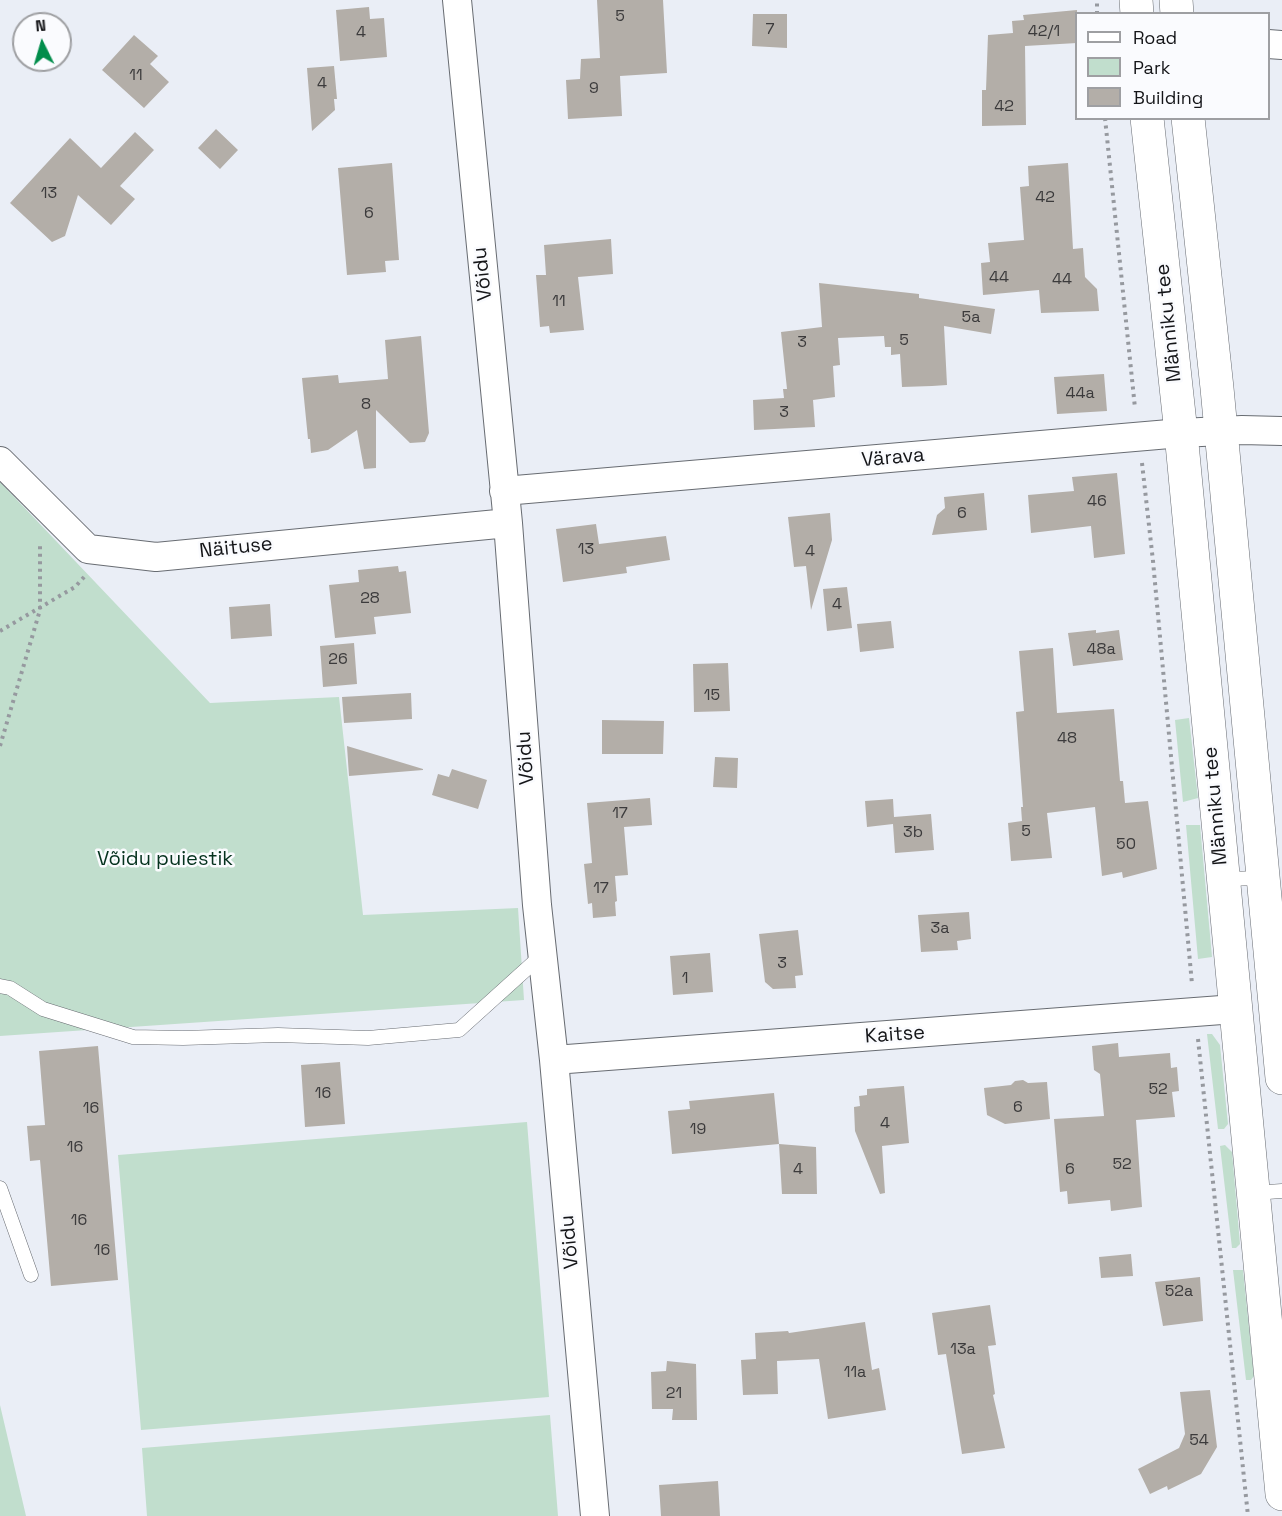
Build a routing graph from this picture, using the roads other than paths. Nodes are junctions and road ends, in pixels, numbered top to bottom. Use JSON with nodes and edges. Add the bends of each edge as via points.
{"nodes":[{"id":1,"x":457,"y":0,"type":"edge"},
{"id":2,"x":1147,"y":120,"type":"edge"},
{"id":3,"x":1188,"y":120,"type":"edge"},
{"id":4,"x":1221,"y":430,"type":"junction"},
{"id":5,"x":1282,"y":431,"type":"edge"},
{"id":6,"x":1181,"y":433,"type":"junction"},
{"id":7,"x":0,"y":461,"type":"edge"},
{"id":8,"x":504,"y":491,"type":"junction"},
{"id":9,"x":508,"y":523,"type":"junction"},
{"id":10,"x":1273,"y":878,"type":"edge"},
{"id":11,"x":1222,"y":879,"type":"junction"},
{"id":12,"x":544,"y":954,"type":"junction"},
{"id":13,"x":0,"y":986,"type":"edge"},
{"id":14,"x":1255,"y":1008,"type":"junction"},
{"id":15,"x":554,"y":1060,"type":"junction"},
{"id":16,"x":1282,"y":1078,"type":"edge"},
{"id":17,"x":0,"y":1188,"type":"edge"},
{"id":18,"x":1267,"y":1192,"type":"edge"},
{"id":19,"x":31,"y":1275,"type":"dead end"},
{"id":20,"x":1282,"y":1494,"type":"edge"},
{"id":21,"x":595,"y":1516,"type":"edge"}],
"edges":[{"from":1,"to":8,"type":"street","name":"Võidu"},
{"from":2,"to":6,"type":"street","name":"Männiku tee"},
{"from":3,"to":4,"type":"street","name":"Männiku tee"},
{"from":4,"to":5,"type":"street","name":"Värava"},
{"from":4,"to":6,"type":"street","name":"Värava"},
{"from":4,"to":10,"type":"street","name":"Männiku tee"},
{"from":6,"to":8,"type":"street","name":"Värava"},
{"from":6,"to":11,"type":"street","name":"Männiku tee"},
{"from":7,"to":9,"type":"street","name":"Näituse","via":[[88,549],[156,557]]},
{"from":8,"to":9,"type":"street","name":"Võidu"},
{"from":9,"to":12,"type":"street","name":"Võidu"},
{"from":10,"to":11,"type":"lane"},
{"from":10,"to":14,"type":"street","name":"Männiku tee"},
{"from":11,"to":14,"type":"street","name":"Männiku tee"},
{"from":12,"to":13,"type":"lane","via":[[459,1030],[368,1038],[133,1037],[43,1009]]},
{"from":12,"to":15,"type":"street","name":"Võidu"},
{"from":14,"to":15,"type":"street","name":"Kaitse"},
{"from":14,"to":16,"type":"street","name":"Männiku tee"},
{"from":14,"to":18,"type":"street","name":"Männiku tee"},
{"from":15,"to":21,"type":"street","name":"Võidu"},
{"from":17,"to":19,"type":"lane"},
{"from":18,"to":20,"type":"street","name":"Männiku tee"}]}
